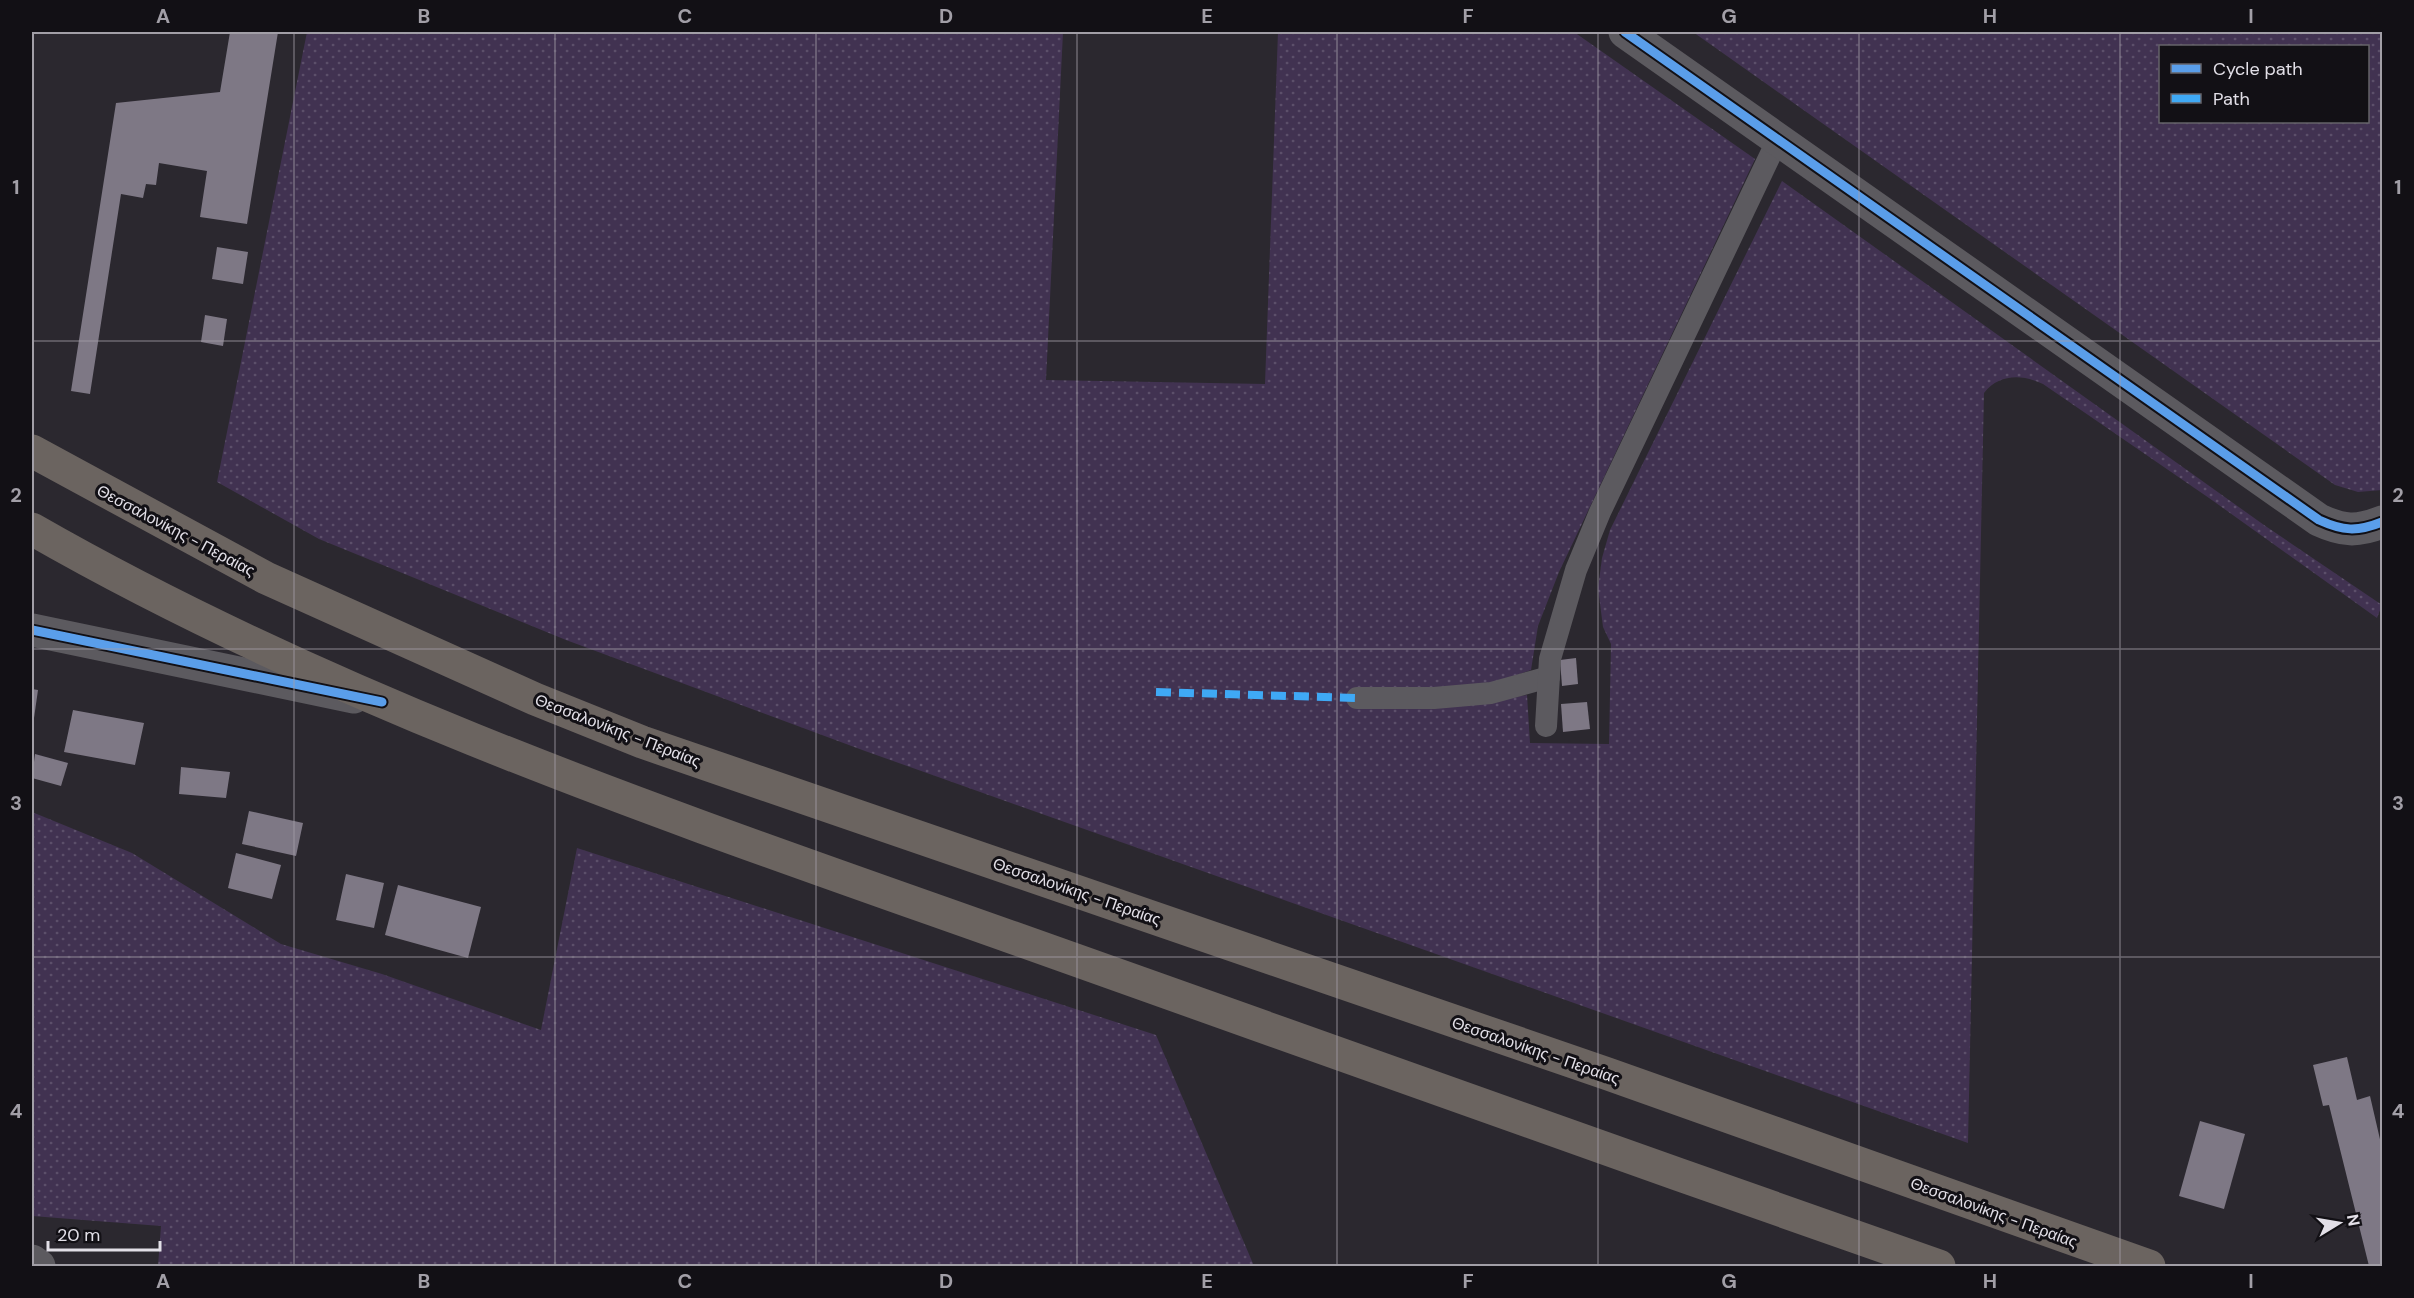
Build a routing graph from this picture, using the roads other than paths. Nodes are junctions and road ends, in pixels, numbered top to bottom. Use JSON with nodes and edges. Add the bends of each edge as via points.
{"nodes":[{"id":1,"x":1625,"y":32,"type":"edge"},
{"id":2,"x":1778,"y":139,"type":"junction"},
{"id":3,"x":32,"y":451,"type":"edge"},
{"id":4,"x":2382,"y":522,"type":"edge"},
{"id":5,"x":32,"y":529,"type":"edge"},
{"id":6,"x":32,"y":630,"type":"edge"},
{"id":7,"x":1549,"y":677,"type":"junction"},
{"id":8,"x":1357,"y":698,"type":"dead end"},
{"id":9,"x":382,"y":702,"type":"junction"},
{"id":10,"x":1546,"y":726,"type":"dead end"},
{"id":11,"x":32,"y":1261,"type":"edge"},
{"id":12,"x":39,"y":1266,"type":"edge"},
{"id":13,"x":1939,"y":1266,"type":"edge"},
{"id":14,"x":2149,"y":1266,"type":"edge"}],
"edges":[{"from":1,"to":2,"type":"street"},
{"from":2,"to":4,"type":"street","via":[[2319,520],[2342,530]]},
{"from":2,"to":7,"type":"lane","via":[[1600,512],[1563,611]]},
{"from":3,"to":14,"type":"main road","name":"Θεσσαλονίκης - Περαίας","via":[[267,578],[535,699],[642,742],[1608,1074]]},
{"from":5,"to":9,"type":"main road","via":[[173,605]]},
{"from":6,"to":9,"type":"street"},
{"from":7,"to":8,"type":"lane","via":[[1491,693]]},
{"from":7,"to":10,"type":"lane"},
{"from":9,"to":13,"type":"main road","via":[[683,820]]},
{"from":11,"to":12,"type":"street"}]}
